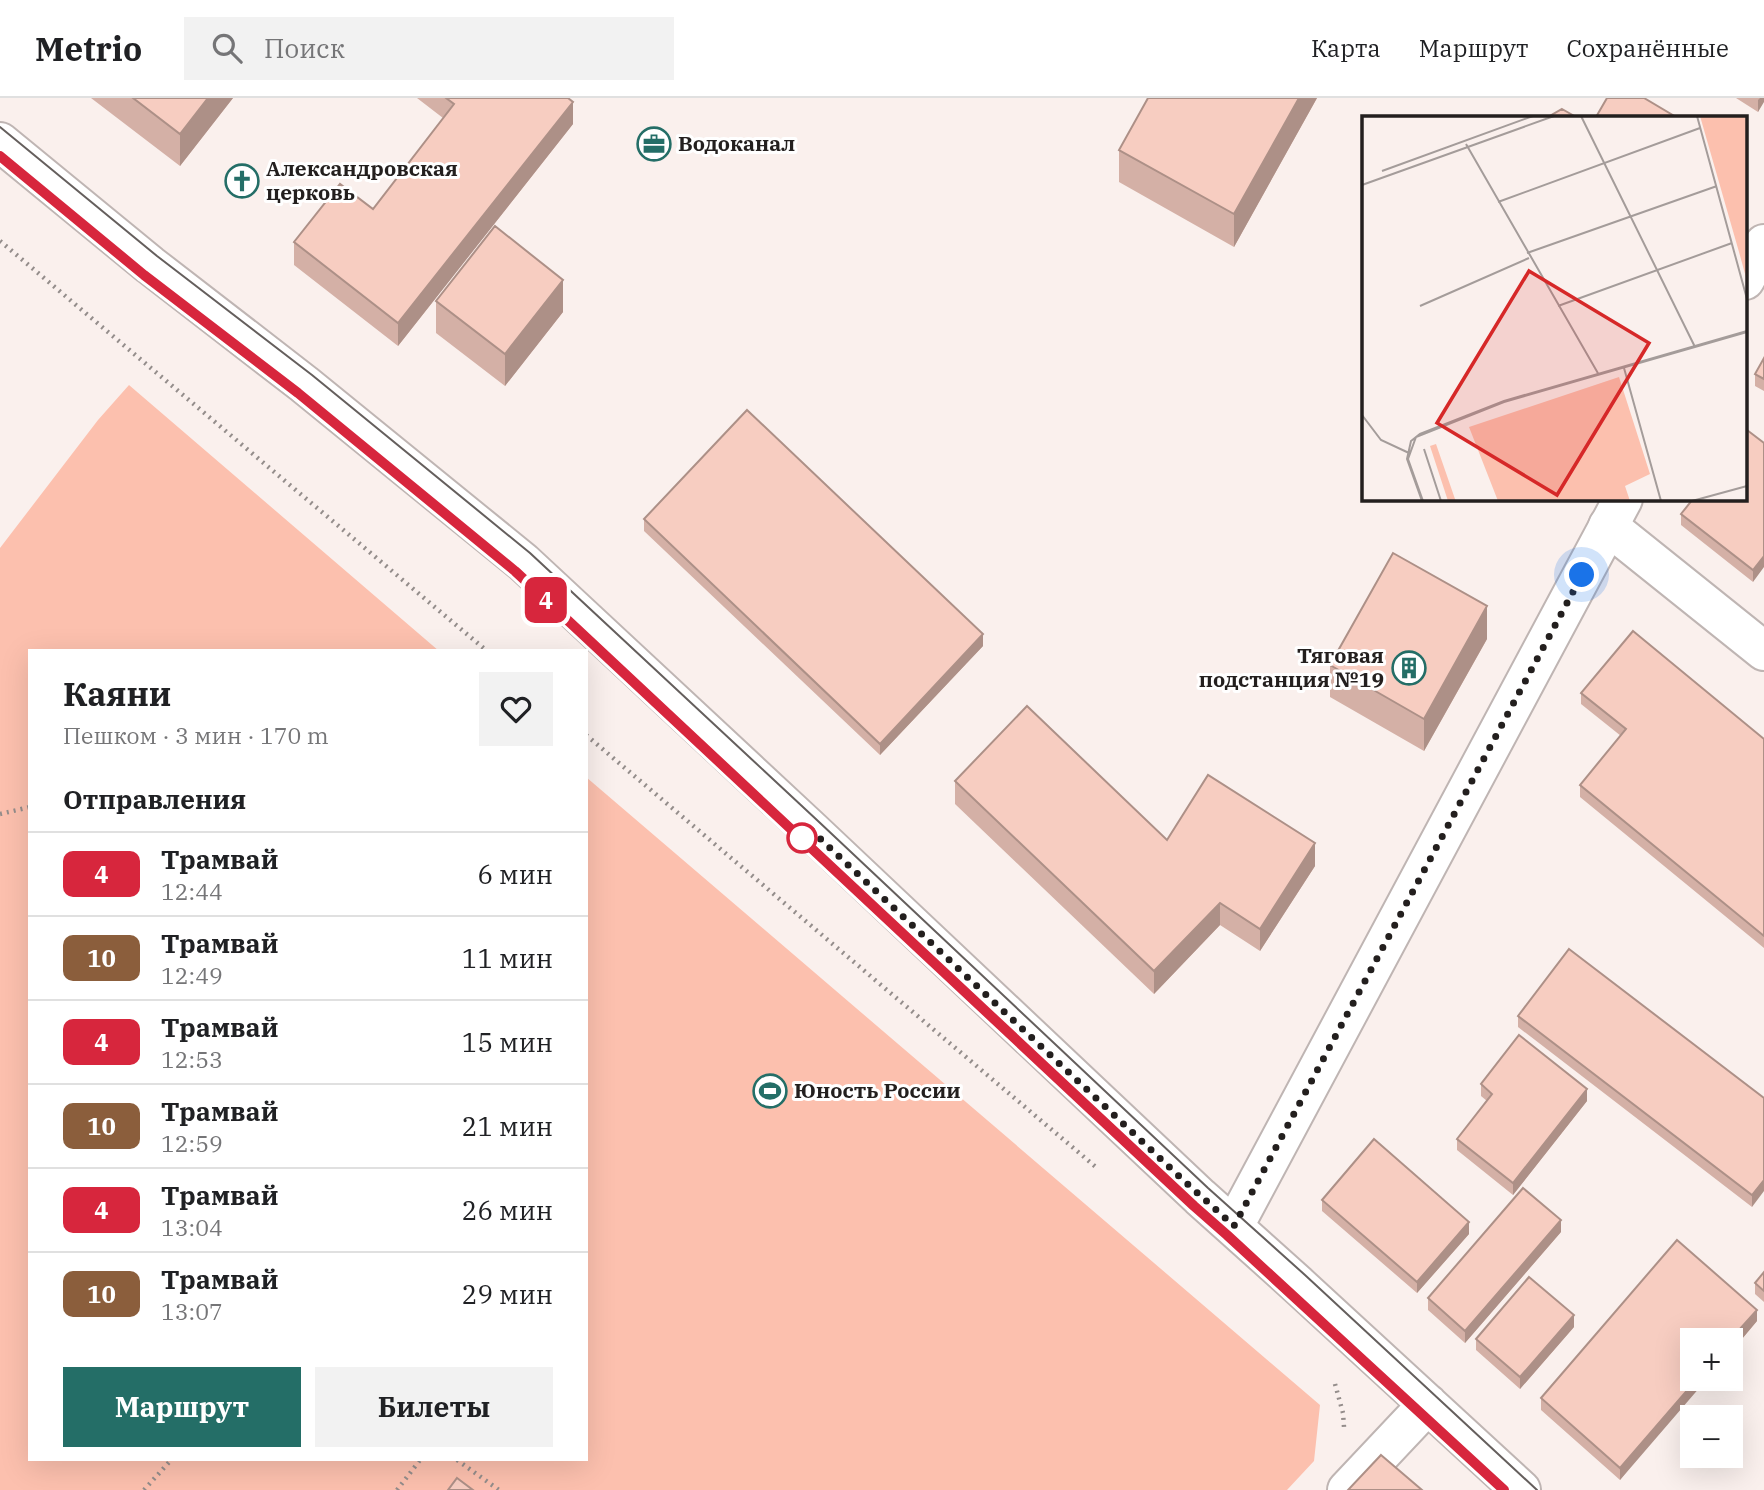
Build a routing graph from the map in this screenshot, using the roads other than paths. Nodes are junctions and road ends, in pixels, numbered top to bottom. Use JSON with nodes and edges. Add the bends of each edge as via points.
{"nodes":[{"id":1,"x":0,"y":142,"type":"edge"},
{"id":2,"x":1764,"y":244,"type":"edge"},
{"id":3,"x":1746,"y":278,"type":"edge"},
{"id":4,"x":1616,"y":512,"type":"edge"},
{"id":5,"x":1764,"y":651,"type":"edge"},
{"id":6,"x":1234,"y":1226,"type":"junction"},
{"id":7,"x":1428,"y":1404,"type":"junction"},
{"id":8,"x":1347,"y":1490,"type":"edge"},
{"id":9,"x":1521,"y":1490,"type":"edge"}],
"edges":[{"from":1,"to":6,"type":"street","via":[[523,562]]},
{"from":2,"to":3,"type":"street"},
{"from":4,"to":5,"type":"street"},
{"from":4,"to":6,"type":"street"},
{"from":6,"to":7,"type":"street"},
{"from":7,"to":8,"type":"street"},
{"from":7,"to":9,"type":"street"}]}
